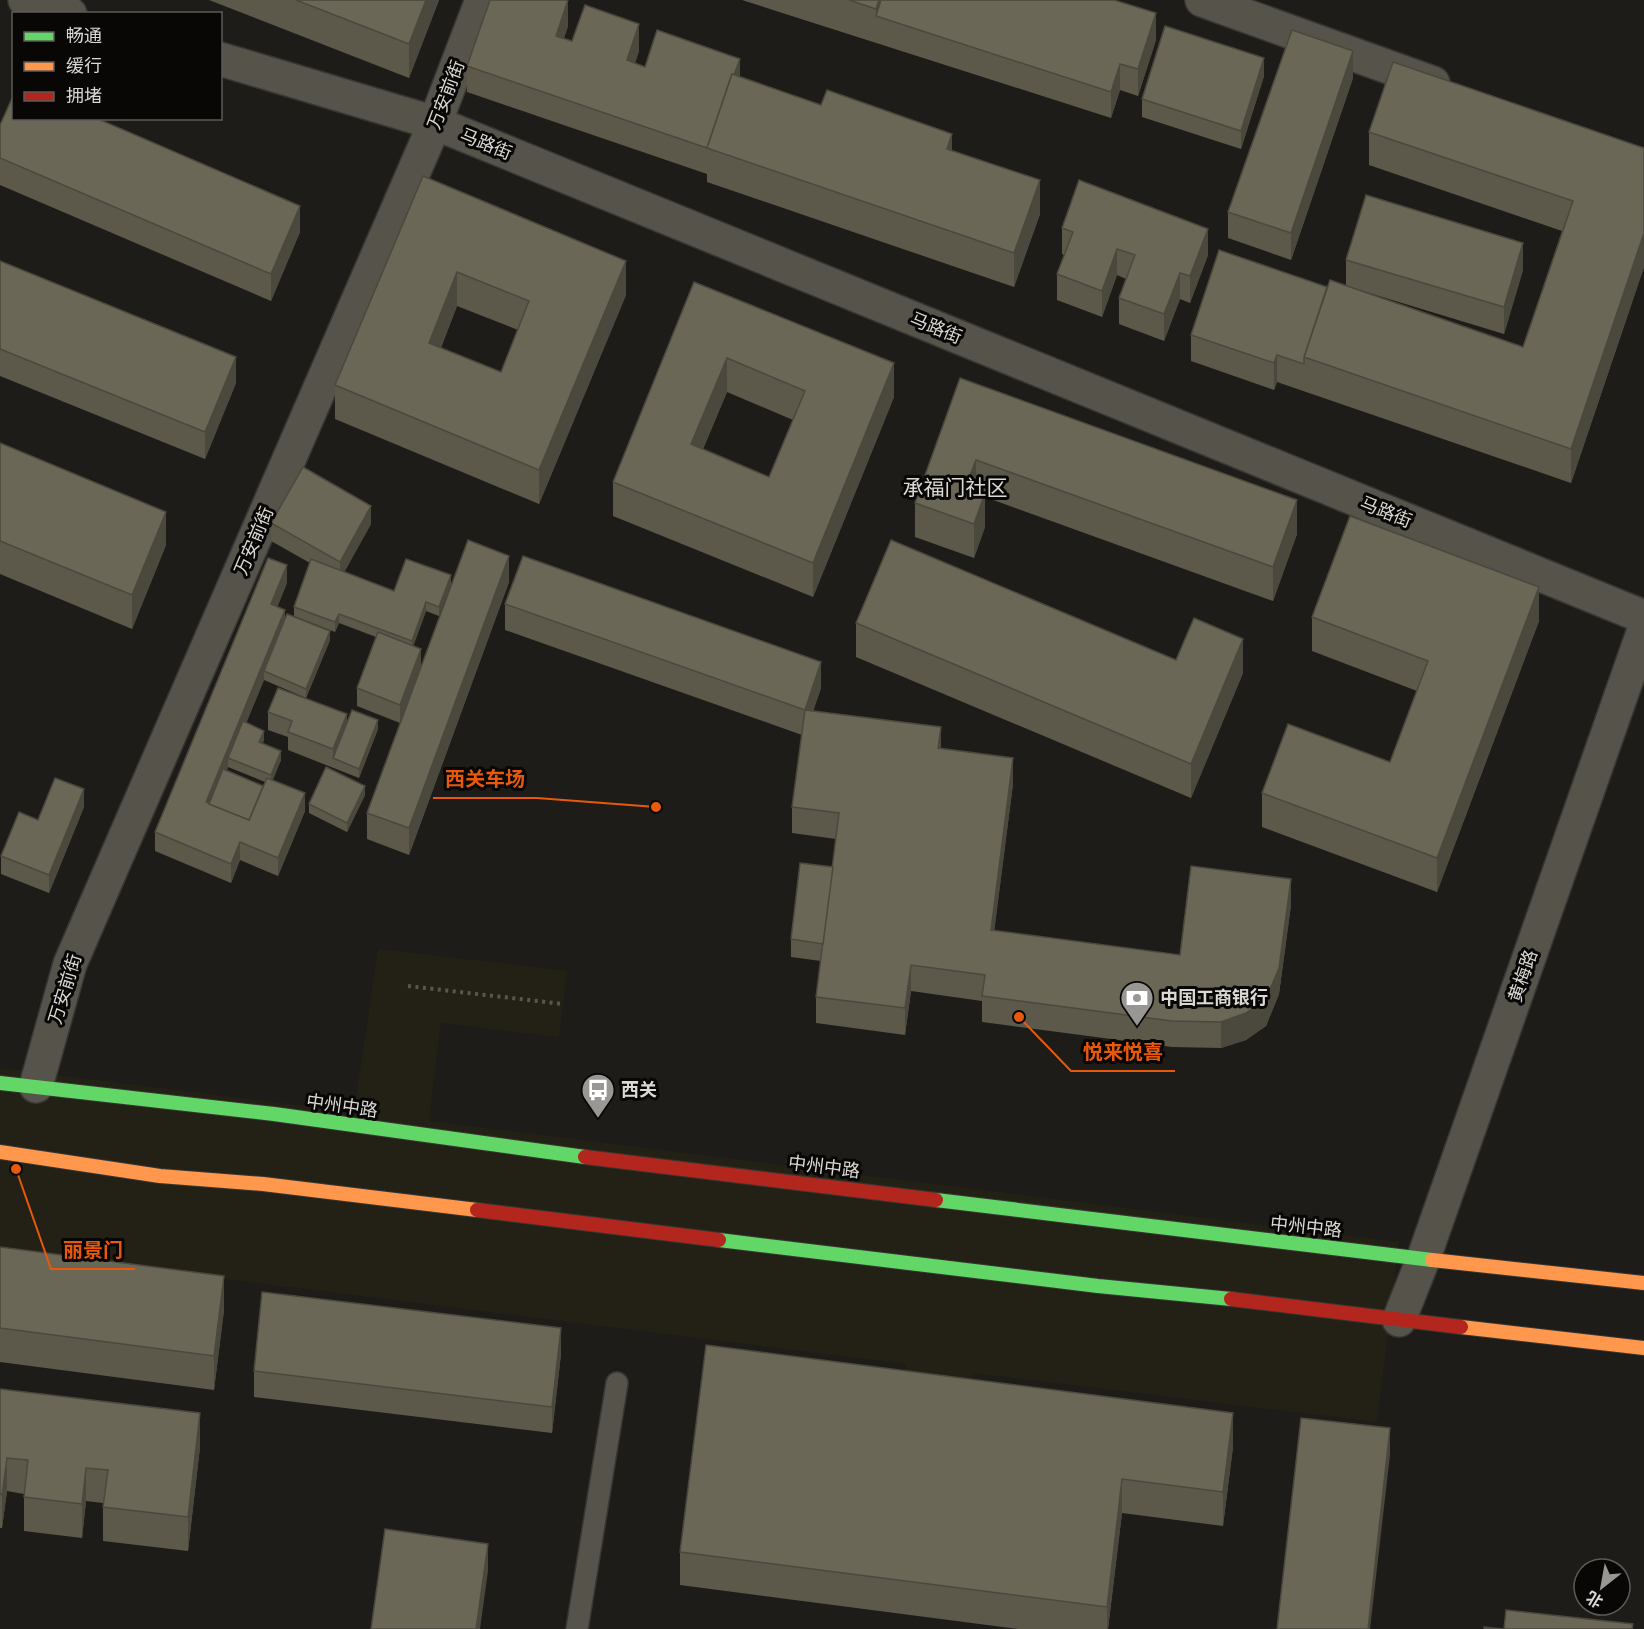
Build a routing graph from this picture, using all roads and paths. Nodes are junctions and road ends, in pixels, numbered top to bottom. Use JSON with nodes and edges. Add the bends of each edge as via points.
{"nodes":[{"id":1,"x":25,"y":0,"type":"edge"},
{"id":2,"x":482,"y":0,"type":"edge"},
{"id":3,"x":1202,"y":0,"type":"edge"},
{"id":4,"x":64,"y":12,"type":"edge"},
{"id":5,"x":222,"y":60,"type":"edge"},
{"id":6,"x":1456,"y":91,"type":"edge"},
{"id":7,"x":435,"y":123,"type":"junction"},
{"id":8,"x":1644,"y":617,"type":"edge"},
{"id":9,"x":1644,"y":630,"type":"edge"},
{"id":10,"x":408,"y":986,"type":"dead end"},
{"id":11,"x":563,"y":1004,"type":"dead end"},
{"id":12,"x":0,"y":1083,"type":"edge"},
{"id":13,"x":36,"y":1086,"type":"junction"},
{"id":14,"x":0,"y":1152,"type":"edge"},
{"id":15,"x":1424,"y":1257,"type":"junction"},
{"id":16,"x":1644,"y":1283,"type":"edge"},
{"id":17,"x":1400,"y":1320,"type":"junction"},
{"id":18,"x":1644,"y":1348,"type":"edge"},
{"id":19,"x":617,"y":1383,"type":"dead end"},
{"id":20,"x":577,"y":1629,"type":"edge"}],
"edges":[{"from":1,"to":4,"type":"street"},
{"from":2,"to":7,"type":"street","name":"万安前街"},
{"from":3,"to":6,"type":"street"},
{"from":5,"to":7,"type":"street","name":"马路街"},
{"from":7,"to":8,"type":"street","name":"马路街"},
{"from":7,"to":13,"type":"street","name":"万安前街","via":[[70,964]]},
{"from":9,"to":15,"type":"street","name":"黄梅路"},
{"from":10,"to":11,"type":"path"},
{"from":12,"to":13,"type":"main road","name":"中州中路"},
{"from":13,"to":15,"type":"main road","name":"中州中路","via":[[528,1150]]},
{"from":14,"to":17,"type":"main road","via":[[160,1176],[263,1184]]},
{"from":15,"to":16,"type":"main road","name":"中州中路"},
{"from":15,"to":17,"type":"street","name":"黄梅路"},
{"from":17,"to":18,"type":"main road"},
{"from":19,"to":20,"type":"lane"}]}
